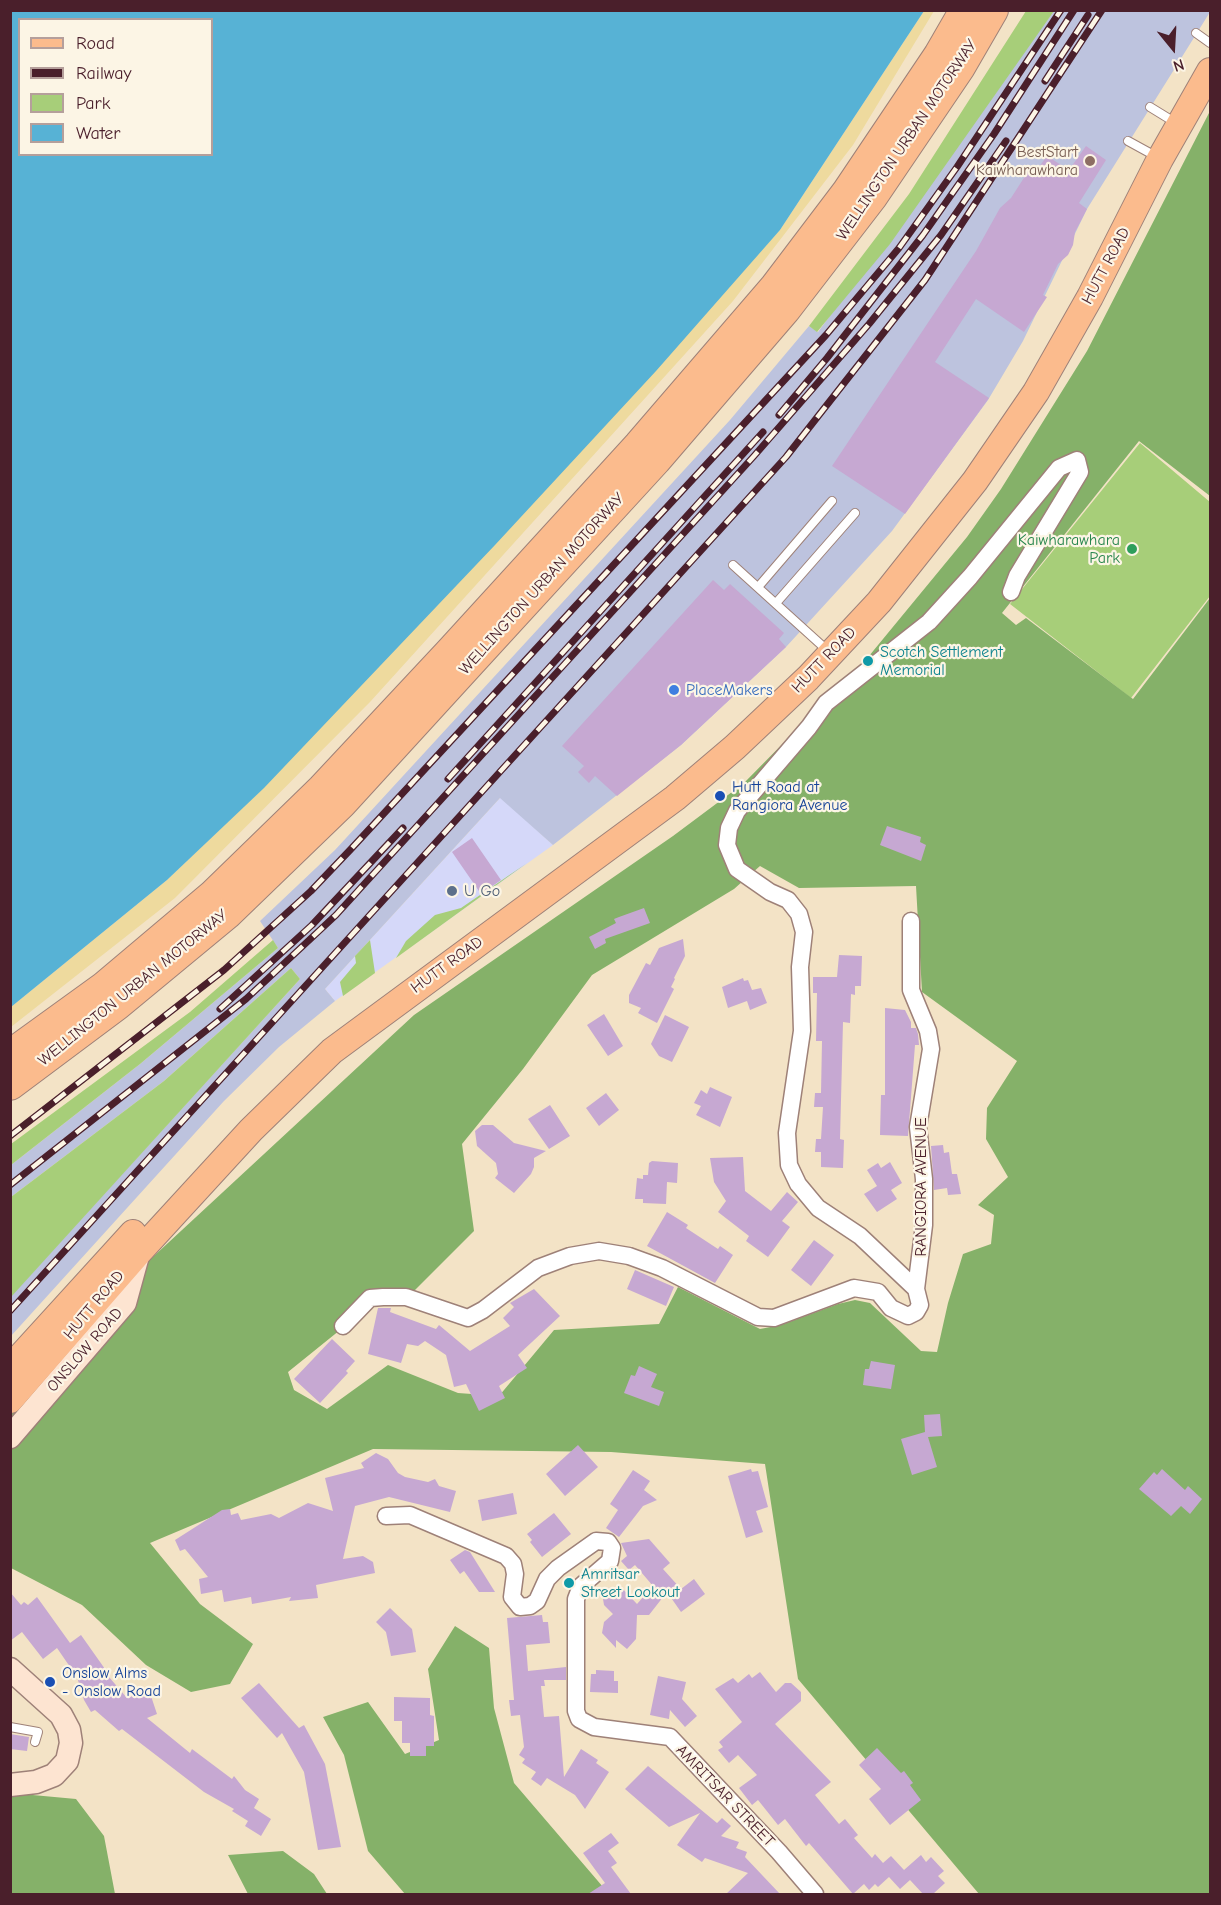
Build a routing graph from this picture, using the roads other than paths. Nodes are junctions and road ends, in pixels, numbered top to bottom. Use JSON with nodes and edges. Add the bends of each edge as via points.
{"nodes":[{"id":1,"x":965,"y":10,"type":"edge"},
{"id":2,"x":993,"y":10,"type":"edge"},
{"id":3,"x":1196,"y":33,"type":"dead end"},
{"id":4,"x":1210,"y":43,"type":"edge"},
{"id":5,"x":1210,"y":71,"type":"edge"},
{"id":6,"x":1150,"y":107,"type":"dead end"},
{"id":7,"x":1179,"y":124,"type":"junction"},
{"id":8,"x":1128,"y":141,"type":"dead end"},
{"id":9,"x":1160,"y":159,"type":"junction"},
{"id":10,"x":832,"y":501,"type":"dead end"},
{"id":11,"x":855,"y":513,"type":"dead end"},
{"id":12,"x":733,"y":565,"type":"dead end"},
{"id":13,"x":759,"y":586,"type":"junction"},
{"id":14,"x":1011,"y":592,"type":"dead end"},
{"id":15,"x":777,"y":602,"type":"junction"},
{"id":16,"x":831,"y":654,"type":"junction"},
{"id":17,"x":808,"y":678,"type":"junction"},
{"id":18,"x":825,"y":703,"type":"junction"},
{"id":19,"x":911,"y":921,"type":"dead end"},
{"id":20,"x":10,"y":1055,"type":"edge"},
{"id":21,"x":10,"y":1084,"type":"edge"},
{"id":22,"x":251,"y":1130,"type":"junction"},
{"id":23,"x":139,"y":1252,"type":"junction"},
{"id":24,"x":916,"y":1289,"type":"junction"},
{"id":25,"x":60,"y":1313,"type":"junction"},
{"id":26,"x":343,"y":1326,"type":"dead end"},
{"id":27,"x":10,"y":1368,"type":"edge"},
{"id":28,"x":10,"y":1400,"type":"edge"},
{"id":29,"x":10,"y":1437,"type":"edge"},
{"id":30,"x":386,"y":1516,"type":"dead end"},
{"id":31,"x":10,"y":1669,"type":"edge"},
{"id":32,"x":10,"y":1727,"type":"edge"},
{"id":33,"x":35,"y":1742,"type":"dead end"},
{"id":34,"x":10,"y":1785,"type":"edge"},
{"id":35,"x":815,"y":1894,"type":"edge"}],
"edges":[{"from":1,"to":20,"type":"highway","name":"WELLINGTON URBAN MOTORWAY","via":[[847,192],[775,287],[639,445],[451,651],[322,789],[213,895],[104,987]]},
{"from":2,"to":21,"type":"highway","name":"WELLINGTON URBAN MOTORWAY","via":[[960,67],[872,197],[785,310],[700,411],[470,663],[342,802],[227,914],[117,1005]]},
{"from":3,"to":4,"type":"lane"},
{"from":5,"to":7,"type":"main road","name":"HUTT ROAD"},
{"from":6,"to":7,"type":"lane"},
{"from":7,"to":9,"type":"main road","name":"HUTT ROAD"},
{"from":8,"to":9,"type":"lane"},
{"from":9,"to":16,"type":"main road","name":"HUTT ROAD","via":[[1090,297],[1036,392],[917,558]]},
{"from":10,"to":13,"type":"lane"},
{"from":11,"to":15,"type":"lane"},
{"from":12,"to":13,"type":"lane"},
{"from":13,"to":15,"type":"lane"},
{"from":14,"to":18,"type":"street","name":"RANGIORA AVENUE","via":[[1080,472],[1077,460],[1059,468],[929,622]]},
{"from":15,"to":16,"type":"lane"},
{"from":16,"to":17,"type":"main road","name":"HUTT ROAD"},
{"from":17,"to":18,"type":"street","via":[[825,696]]},
{"from":17,"to":22,"type":"main road","name":"HUTT ROAD","via":[[675,798],[332,1051]]},
{"from":18,"to":24,"type":"street","name":"RANGIORA AVENUE","via":[[737,810],[727,845],[737,869],[788,900],[799,914],[804,932],[800,967],[802,1031],[787,1132],[789,1166],[818,1208],[860,1236]]},
{"from":19,"to":24,"type":"street","name":"RANGIORA AVENUE","via":[[911,990],[931,1049],[918,1127],[924,1213]]},
{"from":22,"to":23,"type":"main road","name":"HUTT ROAD"},
{"from":22,"to":25,"type":"main road","name":"HUTT ROAD","via":[[153,1212]]},
{"from":23,"to":25,"type":"main road"},
{"from":23,"to":28,"type":"main road","name":"HUTT ROAD"},
{"from":23,"to":29,"type":"main road","name":"ONSLOW ROAD","via":[[125,1303]]},
{"from":24,"to":26,"type":"street","via":[[920,1305],[908,1316],[891,1308],[878,1292],[854,1288],[774,1318],[758,1317],[662,1268],[599,1251],[538,1268],[468,1318],[406,1297],[383,1297],[370,1298]]},
{"from":25,"to":27,"type":"main road","name":"HUTT ROAD"},
{"from":30,"to":35,"type":"street","name":"AMRITSAR STREET","via":[[410,1515],[506,1556],[514,1569],[514,1602],[526,1608],[537,1601],[547,1579],[558,1568],[596,1541],[608,1542],[612,1548],[610,1561],[583,1583],[576,1599],[579,1719],[594,1727],[670,1737]]},
{"from":31,"to":34,"type":"main road","via":[[61,1715],[71,1743],[64,1765],[54,1775]]},
{"from":32,"to":33,"type":"lane","via":[[38,1732]]}]}
